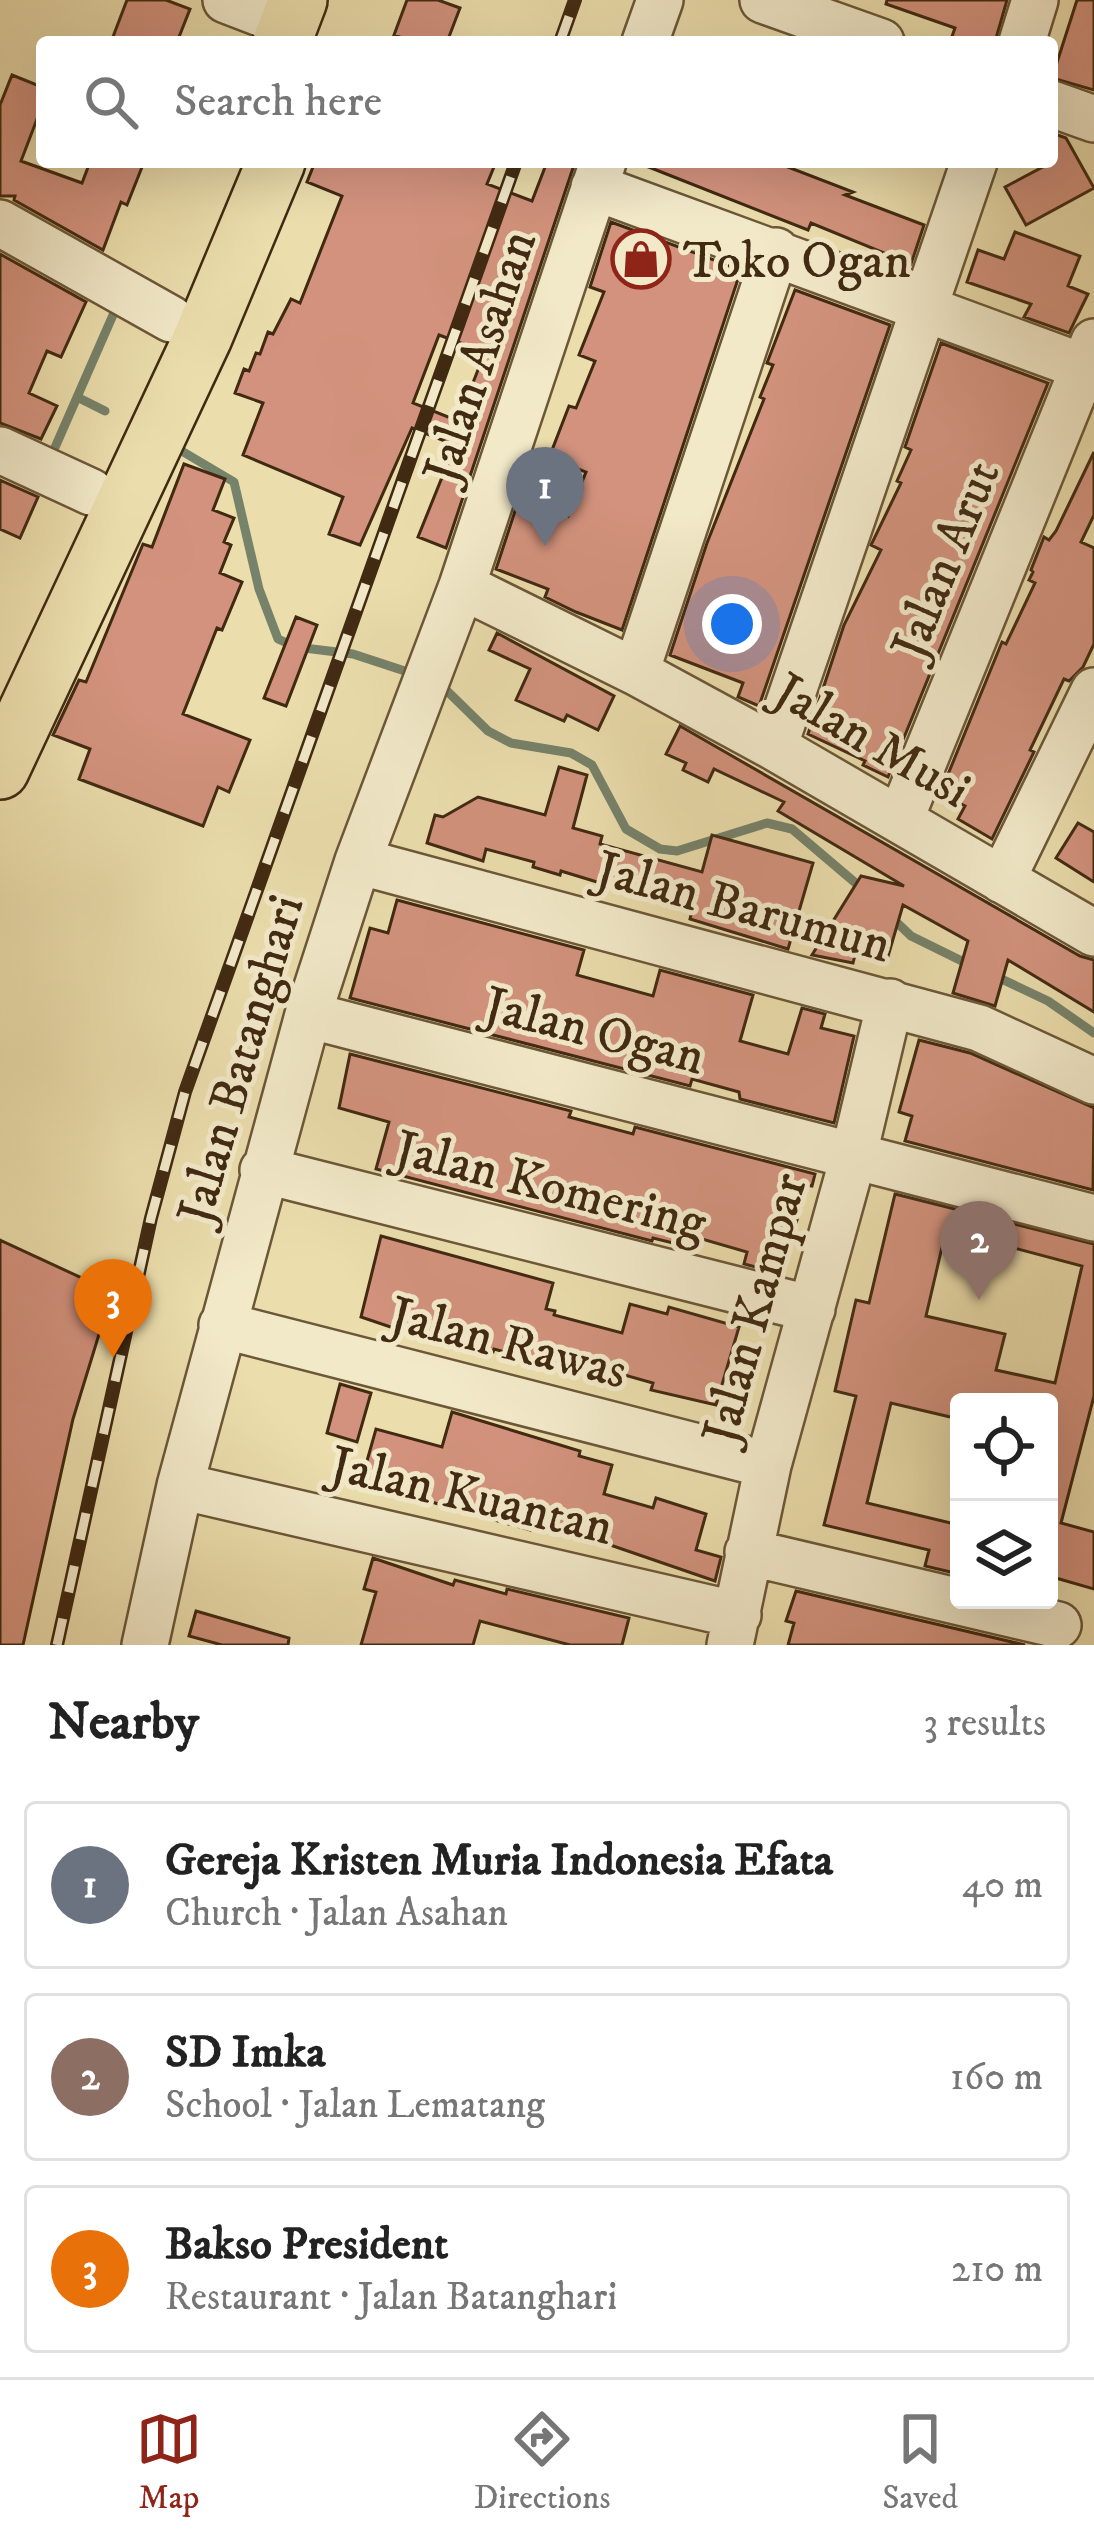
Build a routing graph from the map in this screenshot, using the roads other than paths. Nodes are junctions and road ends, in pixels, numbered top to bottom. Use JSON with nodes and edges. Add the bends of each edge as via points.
{"nodes":[{"id":1,"x":226,"y":0,"type":"edge"},
{"id":2,"x":660,"y":0,"type":"edge"},
{"id":3,"x":763,"y":0,"type":"edge"},
{"id":4,"x":1036,"y":0,"type":"edge"},
{"id":5,"x":306,"y":22,"type":"edge"},
{"id":6,"x":648,"y":36,"type":"edge"},
{"id":7,"x":864,"y":36,"type":"edge"},
{"id":8,"x":1024,"y":36,"type":"edge"},
{"id":9,"x":1058,"y":106,"type":"edge"},
{"id":10,"x":1094,"y":119,"type":"edge"},
{"id":11,"x":232,"y":168,"type":"edge"},
{"id":12,"x":273,"y":168,"type":"edge"},
{"id":13,"x":972,"y":168,"type":"edge"},
{"id":14,"x":598,"y":175,"type":"edge"},
{"id":15,"x":0,"y":224,"type":"edge"},
{"id":16,"x":776,"y":251,"type":"junction"},
{"id":17,"x":924,"y":306,"type":"junction"},
{"id":18,"x":171,"y":319,"type":"junction"},
{"id":19,"x":1091,"y":360,"type":"edge"},
{"id":20,"x":0,"y":450,"type":"edge"},
{"id":21,"x":91,"y":491,"type":"junction"},
{"id":22,"x":462,"y":586,"type":"junction"},
{"id":23,"x":635,"y":672,"type":"junction"},
{"id":24,"x":0,"y":689,"type":"edge"},
{"id":25,"x":1094,"y":691,"type":"edge"},
{"id":26,"x":774,"y":747,"type":"junction"},
{"id":27,"x":0,"y":770,"type":"edge"},
{"id":28,"x":900,"y":820,"type":"junction"},
{"id":29,"x":358,"y":861,"type":"junction"},
{"id":30,"x":1002,"y":880,"type":"junction"},
{"id":31,"x":1086,"y":916,"type":"edge"},
{"id":32,"x":890,"y":1002,"type":"junction"},
{"id":33,"x":308,"y":1015,"type":"junction"},
{"id":34,"x":1094,"y":1081,"type":"edge"},
{"id":35,"x":853,"y":1158,"type":"junction"},
{"id":36,"x":263,"y":1170,"type":"junction"},
{"id":37,"x":1094,"y":1218,"type":"edge"},
{"id":38,"x":812,"y":1310,"type":"junction"},
{"id":39,"x":222,"y":1325,"type":"junction"},
{"id":40,"x":768,"y":1465,"type":"junction"},
{"id":41,"x":180,"y":1486,"type":"junction"},
{"id":42,"x":748,"y":1552,"type":"junction"},
{"id":43,"x":964,"y":1625,"type":"edge"},
{"id":44,"x":1058,"y":1625,"type":"dead end"},
{"id":45,"x":734,"y":1630,"type":"edge"},
{"id":46,"x":145,"y":1645,"type":"edge"}],
"edges":[{"from":1,"to":5,"type":"street"},
{"from":2,"to":6,"type":"street"},
{"from":3,"to":7,"type":"street"},
{"from":4,"to":8,"type":"street"},
{"from":9,"to":10,"type":"street"},
{"from":11,"to":18,"type":"main road"},
{"from":12,"to":27,"type":"main road"},
{"from":13,"to":17,"type":"street"},
{"from":14,"to":16,"type":"street"},
{"from":14,"to":22,"type":"street","name":"Jalan Asahan"},
{"from":15,"to":18,"type":"street"},
{"from":16,"to":17,"type":"street"},
{"from":16,"to":23,"type":"street"},
{"from":17,"to":19,"type":"street"},
{"from":17,"to":26,"type":"street"},
{"from":18,"to":21,"type":"main road"},
{"from":19,"to":28,"type":"street","name":"Jalan Arut"},
{"from":20,"to":21,"type":"street"},
{"from":21,"to":24,"type":"main road"},
{"from":22,"to":23,"type":"street","name":"Jalan Musi"},
{"from":22,"to":29,"type":"street","name":"Jalan Batanghari"},
{"from":23,"to":26,"type":"street","name":"Jalan Musi"},
{"from":25,"to":30,"type":"street"},
{"from":26,"to":28,"type":"street","name":"Jalan Musi"},
{"from":28,"to":30,"type":"street","name":"Jalan Musi"},
{"from":29,"to":32,"type":"street","name":"Jalan Barumun"},
{"from":29,"to":33,"type":"street","name":"Jalan Batanghari"},
{"from":30,"to":31,"type":"street","name":"Jalan Musi"},
{"from":32,"to":34,"type":"street","name":"Jalan Barumun","via":[[979,1028]]},
{"from":32,"to":35,"type":"street","name":"Jalan Kampar"},
{"from":33,"to":35,"type":"street","name":"Jalan Ogan"},
{"from":33,"to":36,"type":"street","name":"Jalan Batanghari"},
{"from":35,"to":37,"type":"street","name":"Jalan Ogan"},
{"from":35,"to":38,"type":"street","name":"Jalan Kampar"},
{"from":36,"to":38,"type":"street","name":"Jalan Komering"},
{"from":36,"to":39,"type":"street","name":"Jalan Batanghari"},
{"from":38,"to":40,"type":"street","name":"Jalan Kampar"},
{"from":39,"to":40,"type":"street","name":"Jalan Rawas"},
{"from":39,"to":41,"type":"street","name":"Jalan Batanghari"},
{"from":40,"to":42,"type":"street","name":"Jalan Kampar"},
{"from":41,"to":45,"type":"street","name":"Jalan Kuantan"},
{"from":41,"to":46,"type":"street","name":"Jalan Batanghari"},
{"from":42,"to":43,"type":"street"},
{"from":42,"to":45,"type":"street","name":"Jalan Kampar"},
{"from":43,"to":44,"type":"street"}]}
